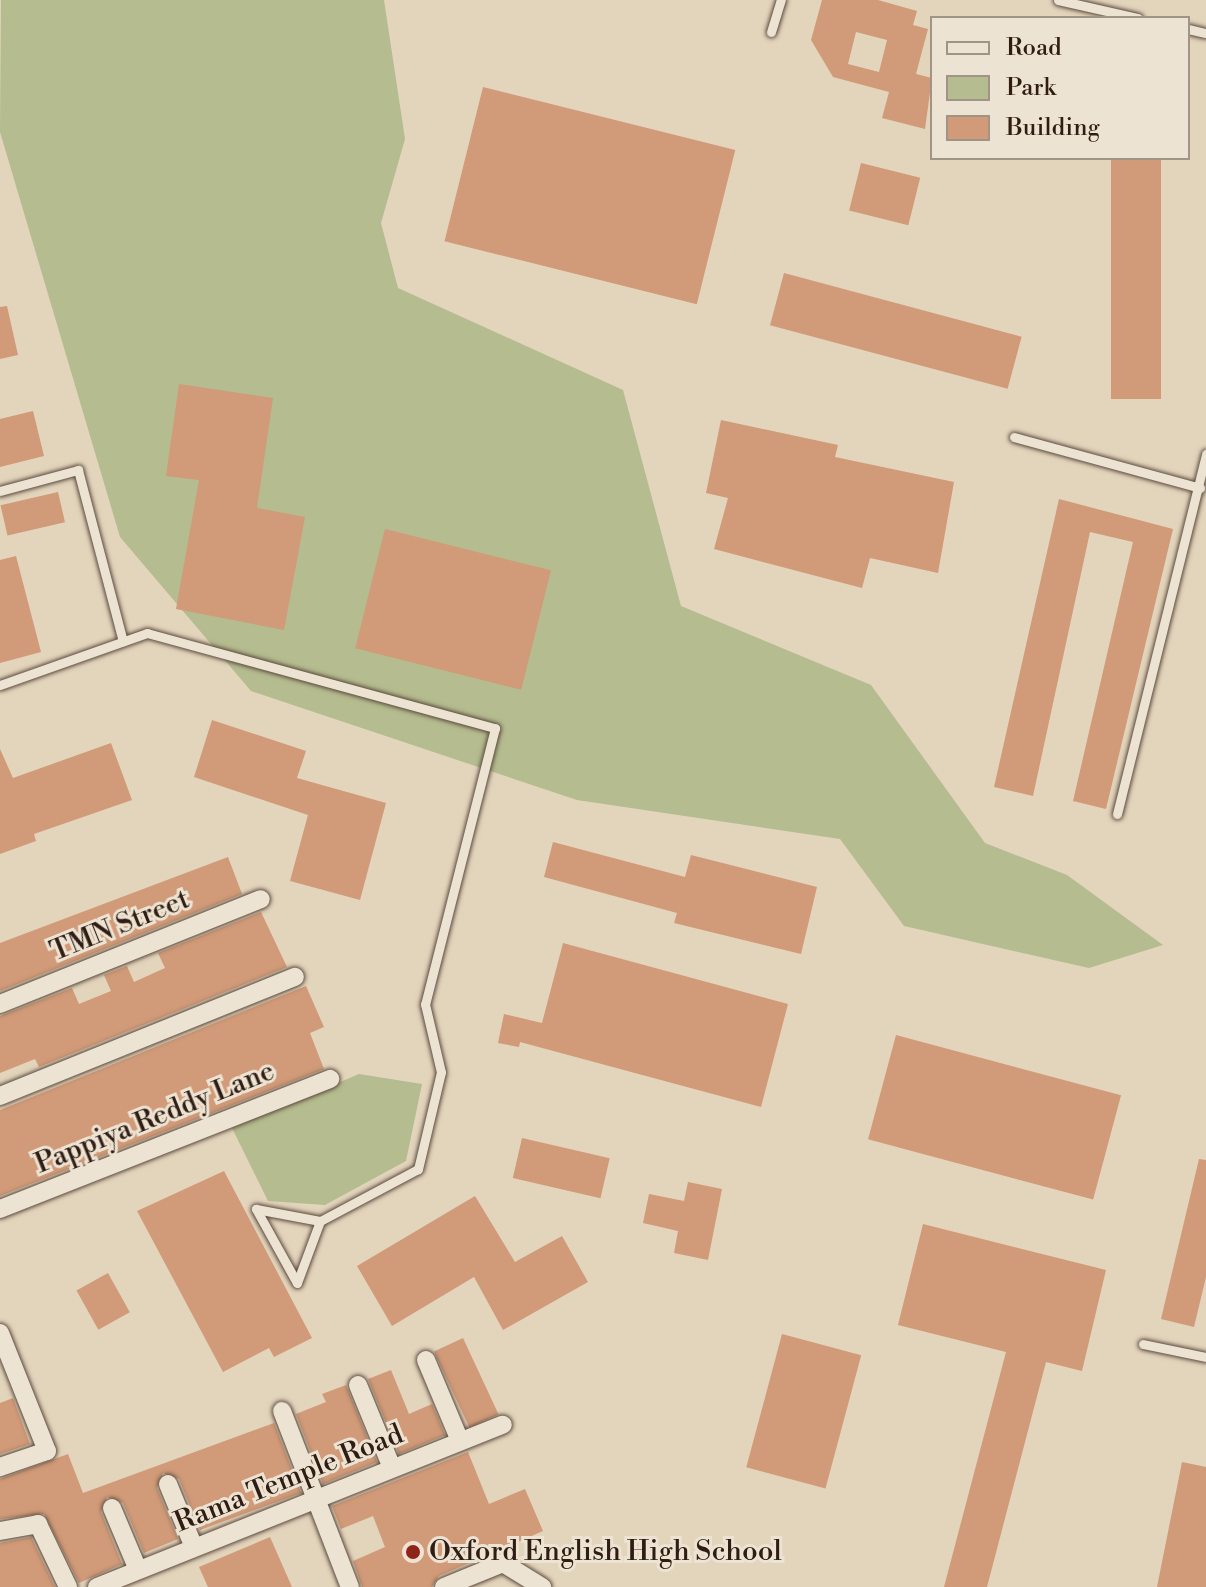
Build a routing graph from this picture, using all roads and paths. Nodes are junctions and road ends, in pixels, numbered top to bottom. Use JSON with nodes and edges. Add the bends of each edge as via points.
{"nodes":[{"id":1,"x":781,"y":0,"type":"edge"},
{"id":2,"x":1058,"y":0,"type":"edge"},
{"id":3,"x":1129,"y":16,"type":"edge"},
{"id":4,"x":771,"y":32,"type":"dead end"},
{"id":5,"x":1014,"y":437,"type":"dead end"},
{"id":6,"x":1206,"y":454,"type":"edge"},
{"id":7,"x":1200,"y":488,"type":"junction"},
{"id":8,"x":0,"y":491,"type":"edge"},
{"id":9,"x":123,"y":641,"type":"junction"},
{"id":10,"x":0,"y":685,"type":"edge"},
{"id":11,"x":1117,"y":814,"type":"dead end"},
{"id":12,"x":261,"y":899,"type":"dead end"},
{"id":13,"x":295,"y":977,"type":"dead end"},
{"id":14,"x":0,"y":1004,"type":"edge"},
{"id":15,"x":330,"y":1079,"type":"dead end"},
{"id":16,"x":0,"y":1096,"type":"edge"},
{"id":17,"x":0,"y":1209,"type":"edge"},
{"id":18,"x":320,"y":1221,"type":"junction"},
{"id":19,"x":1,"y":1340,"type":"edge"},
{"id":20,"x":1143,"y":1344,"type":"dead end"},
{"id":21,"x":1206,"y":1357,"type":"edge"},
{"id":22,"x":426,"y":1360,"type":"dead end"},
{"id":23,"x":358,"y":1385,"type":"dead end"},
{"id":24,"x":282,"y":1411,"type":"dead end"},
{"id":25,"x":503,"y":1425,"type":"dead end"},
{"id":26,"x":460,"y":1441,"type":"junction"},
{"id":27,"x":0,"y":1467,"type":"edge"},
{"id":28,"x":392,"y":1468,"type":"junction"},
{"id":29,"x":168,"y":1484,"type":"dead end"},
{"id":30,"x":316,"y":1497,"type":"junction"},
{"id":31,"x":112,"y":1508,"type":"dead end"},
{"id":32,"x":0,"y":1531,"type":"edge"},
{"id":33,"x":142,"y":1565,"type":"edge"},
{"id":34,"x":68,"y":1587,"type":"edge"},
{"id":35,"x":350,"y":1587,"type":"edge"},
{"id":36,"x":444,"y":1587,"type":"edge"},
{"id":37,"x":542,"y":1587,"type":"edge"}],
"edges":[{"from":1,"to":4,"type":"lane"},
{"from":2,"to":3,"type":"lane"},
{"from":5,"to":7,"type":"lane"},
{"from":6,"to":7,"type":"lane"},
{"from":7,"to":11,"type":"lane"},
{"from":8,"to":9,"type":"lane","via":[[78,470]]},
{"from":9,"to":10,"type":"lane"},
{"from":9,"to":18,"type":"lane","via":[[147,633],[495,728],[425,1004],[441,1072],[418,1169]]},
{"from":12,"to":14,"type":"street","name":"TMN Street"},
{"from":13,"to":16,"type":"street"},
{"from":15,"to":17,"type":"street","name":"Pappiya Reddy Lane"},
{"from":18,"to":18,"type":"lane","via":[[256,1209],[297,1283],[306,1258]]},
{"from":19,"to":27,"type":"street","via":[[47,1451]]},
{"from":20,"to":21,"type":"lane"},
{"from":22,"to":26,"type":"street"},
{"from":23,"to":28,"type":"street"},
{"from":24,"to":30,"type":"street"},
{"from":25,"to":26,"type":"street","name":"Rama Temple Road"},
{"from":26,"to":28,"type":"street","name":"Rama Temple Road"},
{"from":28,"to":30,"type":"street","name":"Rama Temple Road"},
{"from":29,"to":33,"type":"street"},
{"from":30,"to":33,"type":"street","name":"Rama Temple Road"},
{"from":30,"to":35,"type":"street"},
{"from":31,"to":33,"type":"street"},
{"from":32,"to":34,"type":"street","via":[[38,1524]]},
{"from":36,"to":37,"type":"street","via":[[503,1563]]}]}
